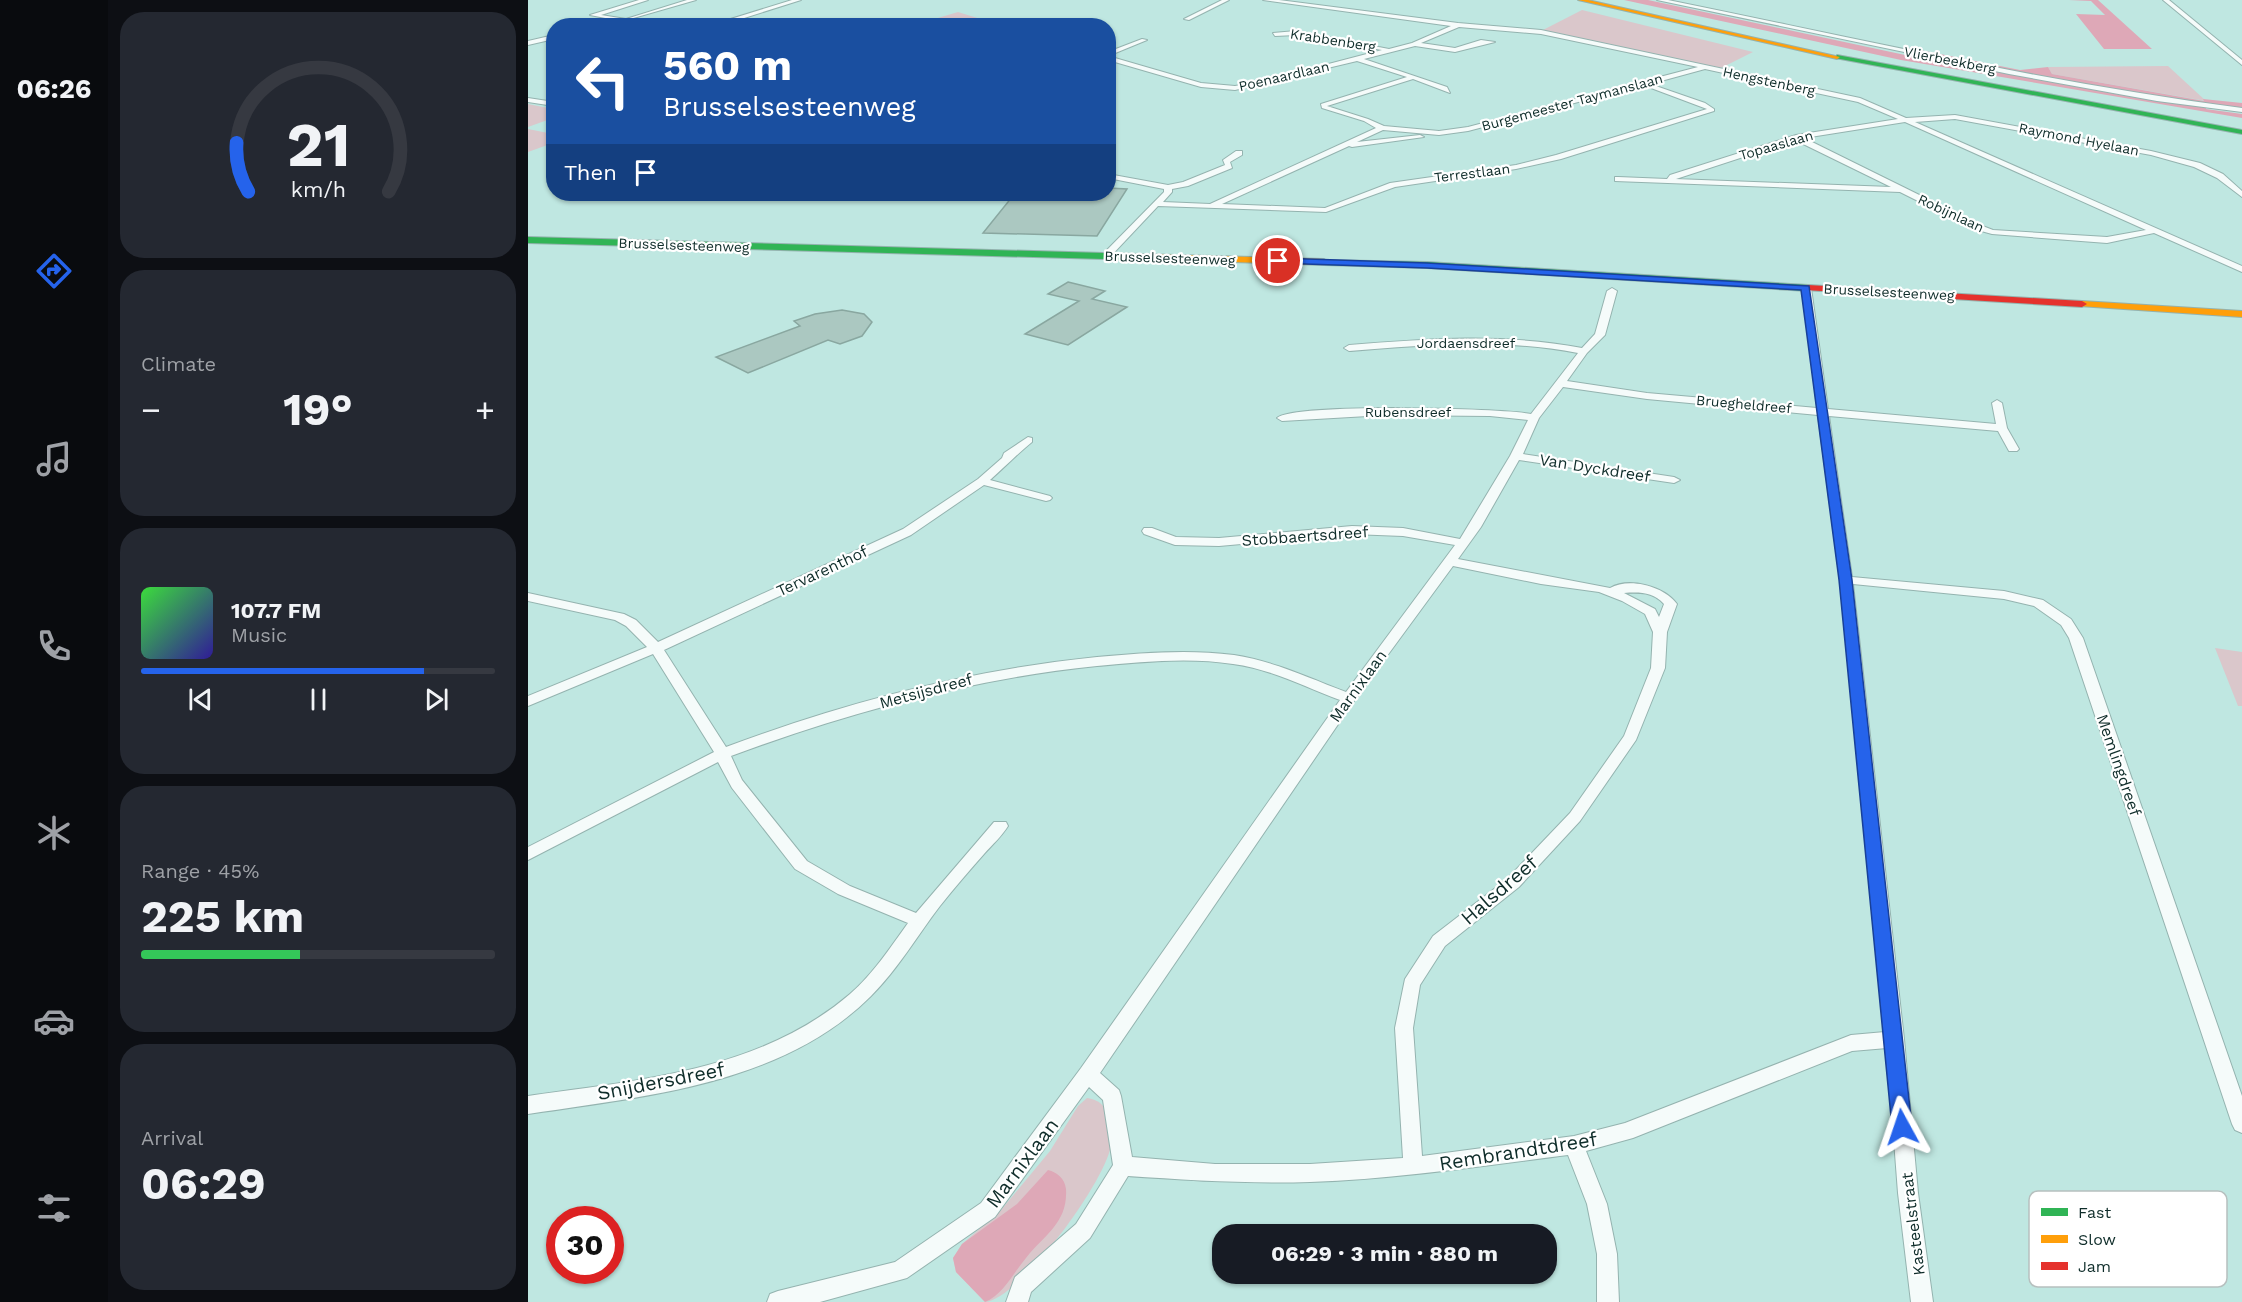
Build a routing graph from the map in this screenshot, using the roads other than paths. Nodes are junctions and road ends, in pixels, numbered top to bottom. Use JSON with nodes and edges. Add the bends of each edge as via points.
{"nodes":[{"id":1,"x":645,"y":0,"type":"edge"},
{"id":2,"x":693,"y":0,"type":"edge"},
{"id":3,"x":798,"y":0,"type":"edge"},
{"id":4,"x":1226,"y":0,"type":"edge"},
{"id":5,"x":1266,"y":0,"type":"edge"},
{"id":6,"x":1581,"y":0,"type":"edge"},
{"id":7,"x":1605,"y":0,"type":"edge"},
{"id":8,"x":1660,"y":0,"type":"edge"},
{"id":9,"x":2167,"y":0,"type":"edge"},
{"id":10,"x":610,"y":18,"type":"edge"},
{"id":11,"x":627,"y":18,"type":"edge"},
{"id":12,"x":738,"y":18,"type":"edge"},
{"id":13,"x":1187,"y":19,"type":"dead end"},
{"id":14,"x":1458,"y":25,"type":"junction"},
{"id":15,"x":1275,"y":33,"type":"dead end"},
{"id":16,"x":546,"y":39,"type":"edge"},
{"id":17,"x":1144,"y":40,"type":"dead end"},
{"id":18,"x":1492,"y":42,"type":"dead end"},
{"id":19,"x":528,"y":43,"type":"edge"},
{"id":20,"x":1414,"y":44,"type":"junction"},
{"id":21,"x":1390,"y":51,"type":"junction"},
{"id":22,"x":1116,"y":52,"type":"edge"},
{"id":23,"x":1116,"y":58,"type":"edge"},
{"id":24,"x":1359,"y":59,"type":"junction"},
{"id":25,"x":2242,"y":63,"type":"edge"},
{"id":26,"x":1704,"y":67,"type":"junction"},
{"id":27,"x":1415,"y":77,"type":"junction"},
{"id":28,"x":1645,"y":84,"type":"junction"},
{"id":29,"x":1448,"y":92,"type":"dead end"},
{"id":30,"x":528,"y":100,"type":"edge"},
{"id":31,"x":546,"y":103,"type":"edge"},
{"id":32,"x":2242,"y":110,"type":"edge"},
{"id":33,"x":1906,"y":120,"type":"junction"},
{"id":34,"x":2242,"y":125,"type":"edge"},
{"id":35,"x":1382,"y":128,"type":"junction"},
{"id":36,"x":2242,"y":132,"type":"edge"},
{"id":37,"x":1439,"y":133,"type":"junction"},
{"id":38,"x":1796,"y":137,"type":"junction"},
{"id":39,"x":1336,"y":148,"type":"junction"},
{"id":40,"x":1239,"y":153,"type":"dead end"},
{"id":41,"x":1685,"y":174,"type":"junction"},
{"id":42,"x":1116,"y":177,"type":"edge"},
{"id":43,"x":1618,"y":179,"type":"dead end"},
{"id":44,"x":1669,"y":181,"type":"junction"},
{"id":45,"x":1701,"y":182,"type":"junction"},
{"id":46,"x":1168,"y":187,"type":"junction"},
{"id":47,"x":1902,"y":190,"type":"junction"},
{"id":48,"x":2242,"y":195,"type":"edge"},
{"id":49,"x":1156,"y":204,"type":"junction"},
{"id":50,"x":1209,"y":206,"type":"junction"},
{"id":51,"x":2156,"y":230,"type":"junction"},
{"id":52,"x":528,"y":240,"type":"edge"},
{"id":53,"x":1106,"y":256,"type":"junction"},
{"id":54,"x":2242,"y":268,"type":"edge"},
{"id":55,"x":1603,"y":275,"type":"junction"},
{"id":56,"x":1626,"y":277,"type":"junction"},
{"id":57,"x":1806,"y":288,"type":"junction"},
{"id":58,"x":1612,"y":291,"type":"junction"},
{"id":59,"x":2242,"y":314,"type":"edge"},
{"id":60,"x":1349,"y":348,"type":"dead end"},
{"id":61,"x":1584,"y":351,"type":"junction"},
{"id":62,"x":1559,"y":383,"type":"junction"},
{"id":63,"x":1997,"y":404,"type":"dead end"},
{"id":64,"x":1822,"y":411,"type":"junction"},
{"id":65,"x":1282,"y":418,"type":"dead end"},
{"id":66,"x":1534,"y":418,"type":"junction"},
{"id":67,"x":2002,"y":428,"type":"junction"},
{"id":68,"x":1028,"y":440,"type":"dead end"},
{"id":69,"x":2013,"y":449,"type":"dead end"},
{"id":70,"x":1516,"y":456,"type":"junction"},
{"id":71,"x":1674,"y":480,"type":"dead end"},
{"id":72,"x":982,"y":481,"type":"junction"},
{"id":73,"x":1046,"y":498,"type":"dead end"},
{"id":74,"x":1148,"y":531,"type":"dead end"},
{"id":75,"x":1463,"y":543,"type":"junction"},
{"id":76,"x":1448,"y":561,"type":"junction"},
{"id":77,"x":1846,"y":580,"type":"junction"},
{"id":78,"x":1601,"y":589,"type":"junction"},
{"id":79,"x":528,"y":597,"type":"edge"},
{"id":80,"x":1660,"y":632,"type":"junction"},
{"id":81,"x":656,"y":648,"type":"junction"},
{"id":82,"x":1349,"y":698,"type":"junction"},
{"id":83,"x":528,"y":701,"type":"edge"},
{"id":84,"x":723,"y":754,"type":"junction"},
{"id":85,"x":1000,"y":826,"type":"dead end"},
{"id":86,"x":528,"y":854,"type":"edge"},
{"id":87,"x":919,"y":921,"type":"junction"},
{"id":88,"x":1895,"y":1039,"type":"junction"},
{"id":89,"x":1088,"y":1074,"type":"junction"},
{"id":90,"x":528,"y":1105,"type":"edge"},
{"id":91,"x":2242,"y":1124,"type":"edge"},
{"id":92,"x":1574,"y":1145,"type":"junction"},
{"id":93,"x":1123,"y":1166,"type":"junction"},
{"id":94,"x":1413,"y":1166,"type":"junction"},
{"id":95,"x":778,"y":1302,"type":"edge"},
{"id":96,"x":1017,"y":1302,"type":"edge"},
{"id":97,"x":1608,"y":1302,"type":"edge"},
{"id":98,"x":1922,"y":1302,"type":"edge"}],
"edges":[{"from":1,"to":10,"type":"street","via":[[594,15]]},
{"from":2,"to":11,"type":"street"},
{"from":3,"to":12,"type":"street"},
{"from":4,"to":13,"type":"street"},
{"from":5,"to":14,"type":"street","name":"Hengstenberg"},
{"from":6,"to":36,"type":"main road","via":[[1850,60]]},
{"from":7,"to":34,"type":"main road","via":[[1862,57]]},
{"from":8,"to":32,"type":"street","name":"Vlierbeekberg","via":[[2000,70]]},
{"from":9,"to":25,"type":"street"},
{"from":14,"to":20,"type":"street","name":"Poenaardlaan"},
{"from":14,"to":26,"type":"street","name":"Hengstenberg","via":[[1541,32]]},
{"from":15,"to":21,"type":"street","name":"Krabbenberg","via":[[1293,31],[1371,44]]},
{"from":16,"to":19,"type":"street"},
{"from":17,"to":22,"type":"street"},
{"from":18,"to":20,"type":"street","via":[[1455,50]]},
{"from":20,"to":21,"type":"street","name":"Poenaardlaan"},
{"from":21,"to":24,"type":"street","name":"Poenaardlaan"},
{"from":23,"to":24,"type":"street","name":"Poenaardlaan","via":[[1201,85],[1235,88]]},
{"from":24,"to":27,"type":"street"},
{"from":26,"to":28,"type":"street","name":"Burgemeester Taymanslaan"},
{"from":26,"to":33,"type":"street","name":"Hengstenberg","via":[[1860,100]]},
{"from":27,"to":29,"type":"street"},
{"from":27,"to":35,"type":"street","via":[[1324,104]]},
{"from":28,"to":37,"type":"street","name":"Burgemeester Taymanslaan","via":[[1500,122]]},
{"from":28,"to":50,"type":"street","name":"Terrestlaan","via":[[1712,110],[1516,167],[1393,184],[1326,210]]},
{"from":30,"to":31,"type":"street"},
{"from":33,"to":38,"type":"street","name":"Topaaslaan"},
{"from":33,"to":48,"type":"street","name":"Raymond Hyelaan","via":[[1935,116],[1976,119],[2151,153],[2197,165]]},
{"from":33,"to":51,"type":"street","name":"Hengstenberg"},
{"from":35,"to":37,"type":"street","name":"Burgemeester Taymanslaan"},
{"from":35,"to":39,"type":"street","name":"Burgemeester Taymanslaan"},
{"from":37,"to":39,"type":"street","name":"Burgemeester Taymanslaan"},
{"from":38,"to":41,"type":"street","name":"Topaaslaan"},
{"from":38,"to":47,"type":"street","name":"Robijnlaan"},
{"from":39,"to":50,"type":"street","name":"Burgemeester Taymanslaan"},
{"from":40,"to":46,"type":"street","via":[[1226,162],[1229,166]]},
{"from":41,"to":44,"type":"street","name":"Topaaslaan"},
{"from":41,"to":45,"type":"street","name":"Topaaslaan"},
{"from":42,"to":46,"type":"street"},
{"from":43,"to":44,"type":"street","name":"Topaaslaan"},
{"from":44,"to":45,"type":"street","name":"Topaaslaan"},
{"from":45,"to":47,"type":"street","name":"Topaaslaan"},
{"from":46,"to":49,"type":"street"},
{"from":47,"to":51,"type":"street","name":"Robijnlaan","via":[[1992,232],[2107,240]]},
{"from":49,"to":50,"type":"street","name":"Terrestlaan"},
{"from":49,"to":53,"type":"street"},
{"from":51,"to":54,"type":"street","name":"Hengstenberg"},
{"from":52,"to":53,"type":"main road","name":"Brusselsesteenweg"},
{"from":53,"to":55,"type":"main road","name":"Brusselsesteenweg","via":[[1427,265]]},
{"from":55,"to":56,"type":"main road","name":"Brusselsesteenweg"},
{"from":55,"to":58,"type":"street","via":[[1602,285]]},
{"from":56,"to":57,"type":"main road","name":"Brusselsesteenweg"},
{"from":56,"to":58,"type":"street","name":"Marnixlaan","via":[[1620,288]]},
{"from":57,"to":59,"type":"main road","name":"Brusselsesteenweg"},
{"from":57,"to":64,"type":"street","name":"Kasteelstraat"},
{"from":58,"to":61,"type":"street","name":"Marnixlaan","via":[[1600,334]]},
{"from":60,"to":61,"type":"street","name":"Jordaensdreef","via":[[1491,341]]},
{"from":61,"to":62,"type":"street","name":"Marnixlaan"},
{"from":62,"to":64,"type":"street","name":"Bruegheldreef","via":[[1647,396]]},
{"from":62,"to":66,"type":"street","name":"Marnixlaan"},
{"from":63,"to":67,"type":"street"},
{"from":64,"to":67,"type":"street","name":"Bruegheldreef"},
{"from":64,"to":77,"type":"street","name":"Kasteelstraat"},
{"from":65,"to":66,"type":"street","name":"Rubensdreef","via":[[1416,411],[1513,413]]},
{"from":66,"to":70,"type":"street","name":"Marnixlaan"},
{"from":67,"to":69,"type":"street"},
{"from":68,"to":72,"type":"street","name":"Tervarenthof"},
{"from":70,"to":71,"type":"street","name":"Van Dyckdreef"},
{"from":70,"to":75,"type":"street","name":"Marnixlaan"},
{"from":72,"to":73,"type":"street"},
{"from":72,"to":81,"type":"street","name":"Tervarenthof","via":[[907,532]]},
{"from":74,"to":75,"type":"street","name":"Stobbaertsdreef","via":[[1175,541],[1219,542],[1352,530],[1403,532]]},
{"from":75,"to":76,"type":"street","name":"Marnixlaan"},
{"from":76,"to":78,"type":"street","name":"Halsdreef"},
{"from":76,"to":82,"type":"street","name":"Marnixlaan"},
{"from":77,"to":88,"type":"street","name":"Kasteelstraat"},
{"from":77,"to":91,"type":"street","name":"Memlingdreef","via":[[2004,595],[2038,603],[2066,622],[2076,638]]},
{"from":78,"to":80,"type":"street","name":"Halsdreef","via":[[1650,612]]},
{"from":78,"to":80,"type":"street","name":"Halsdreef","via":[[1656,591],[1665,597],[1671,604]]},
{"from":79,"to":81,"type":"street","via":[[619,616]]},
{"from":80,"to":94,"type":"street","name":"Halsdreef","via":[[1658,668],[1630,737],[1575,817],[1512,882],[1439,941],[1412,984],[1404,1028]]},
{"from":81,"to":83,"type":"street","name":"Tervarenthof"},
{"from":81,"to":84,"type":"street"},
{"from":82,"to":84,"type":"street","name":"Metsijsdreef","via":[[1252,663],[1194,657],[1098,661],[977,677],[891,699]]},
{"from":82,"to":89,"type":"street","name":"Marnixlaan"},
{"from":84,"to":86,"type":"street","name":"Metsijsdreef"},
{"from":84,"to":87,"type":"street","via":[[737,784],[801,865],[844,890]]},
{"from":85,"to":87,"type":"street","name":"Snijdersdreef"},
{"from":87,"to":90,"type":"street","name":"Snijdersdreef","via":[[856,999],[806,1036],[765,1057],[707,1076]]},
{"from":88,"to":92,"type":"street","name":"Rembrandtdreef","via":[[1851,1043],[1626,1132]]},
{"from":88,"to":98,"type":"street","name":"Kasteelstraat"},
{"from":89,"to":93,"type":"street","via":[[1112,1096]]},
{"from":89,"to":95,"type":"street","name":"Marnixlaan","via":[[988,1210],[953,1236],[900,1271]]},
{"from":92,"to":94,"type":"street","name":"Rembrandtdreef"},
{"from":92,"to":97,"type":"street","via":[[1597,1204],[1607,1254]]},
{"from":93,"to":94,"type":"street","name":"Rembrandtdreef","via":[[1215,1173],[1310,1173]]},
{"from":93,"to":96,"type":"street","via":[[1083,1231],[1023,1285]]}]}
